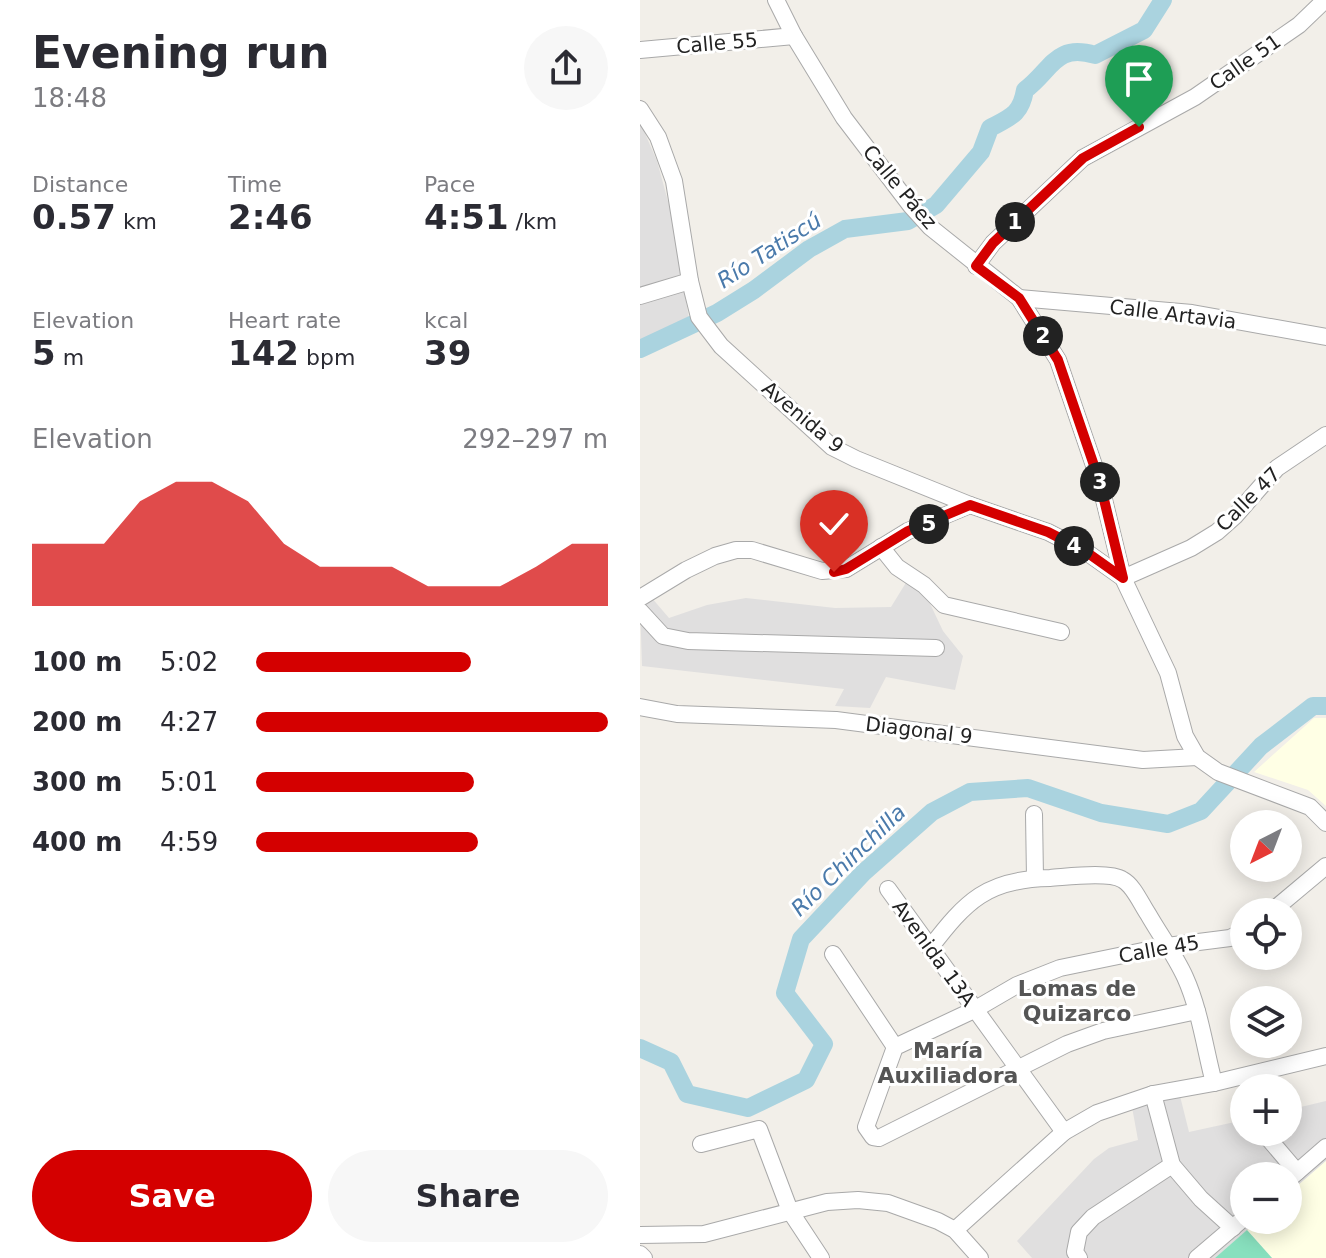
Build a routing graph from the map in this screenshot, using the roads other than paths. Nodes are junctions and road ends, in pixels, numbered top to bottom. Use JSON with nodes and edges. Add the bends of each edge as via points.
{"nodes":[{"id":1,"x":776,"y":0,"type":"edge"},
{"id":2,"x":1325,"y":0,"type":"edge"},
{"id":3,"x":794,"y":36,"type":"junction"},
{"id":4,"x":640,"y":50,"type":"edge"},
{"id":5,"x":640,"y":109,"type":"edge"},
{"id":6,"x":976,"y":266,"type":"junction"},
{"id":7,"x":690,"y":281,"type":"junction"},
{"id":8,"x":640,"y":296,"type":"edge"},
{"id":9,"x":1019,"y":298,"type":"junction"},
{"id":10,"x":1326,"y":337,"type":"edge"},
{"id":11,"x":1326,"y":435,"type":"edge"},
{"id":12,"x":970,"y":505,"type":"junction"},
{"id":13,"x":881,"y":547,"type":"junction"},
{"id":14,"x":1123,"y":578,"type":"junction"},
{"id":15,"x":640,"y":598,"type":"edge"},
{"id":16,"x":640,"y":611,"type":"edge"},
{"id":17,"x":1061,"y":632,"type":"dead end"},
{"id":18,"x":936,"y":648,"type":"dead end"},
{"id":19,"x":640,"y":707,"type":"edge"},
{"id":20,"x":1197,"y":757,"type":"junction"},
{"id":21,"x":1034,"y":814,"type":"dead end"},
{"id":22,"x":1326,"y":823,"type":"edge"},
{"id":23,"x":1326,"y":866,"type":"edge"},
{"id":24,"x":1035,"y":878,"type":"junction"},
{"id":25,"x":888,"y":889,"type":"dead end"},
{"id":26,"x":1288,"y":898,"type":"edge"},
{"id":27,"x":1230,"y":938,"type":"edge"},
{"id":28,"x":1167,"y":946,"type":"junction"},
{"id":29,"x":930,"y":948,"type":"junction"},
{"id":30,"x":833,"y":954,"type":"dead end"},
{"id":31,"x":974,"y":1010,"type":"junction"},
{"id":32,"x":1197,"y":1011,"type":"junction"},
{"id":33,"x":895,"y":1047,"type":"junction"},
{"id":34,"x":1326,"y":1056,"type":"edge"},
{"id":35,"x":1018,"y":1070,"type":"junction"},
{"id":36,"x":1214,"y":1083,"type":"junction"},
{"id":37,"x":1153,"y":1094,"type":"junction"},
{"id":38,"x":1064,"y":1132,"type":"junction"},
{"id":39,"x":701,"y":1144,"type":"dead end"},
{"id":40,"x":1326,"y":1147,"type":"edge"},
{"id":41,"x":1172,"y":1165,"type":"junction"},
{"id":42,"x":1302,"y":1168,"type":"edge"},
{"id":43,"x":790,"y":1211,"type":"junction"},
{"id":44,"x":1230,"y":1218,"type":"edge"},
{"id":45,"x":955,"y":1230,"type":"junction"},
{"id":46,"x":1230,"y":1230,"type":"edge"},
{"id":47,"x":640,"y":1235,"type":"edge"},
{"id":48,"x":821,"y":1258,"type":"edge"},
{"id":49,"x":980,"y":1258,"type":"edge"},
{"id":50,"x":1079,"y":1258,"type":"edge"},
{"id":51,"x":1197,"y":1258,"type":"edge"}],
"edges":[{"from":1,"to":3,"type":"street","name":"Calle Páez"},
{"from":2,"to":6,"type":"street","name":"Calle 51","via":[[1299,25],[1195,97],[1083,158],[993,243]]},
{"from":3,"to":4,"type":"street","name":"Calle 55"},
{"from":3,"to":6,"type":"street","name":"Calle Páez","via":[[844,118],[911,206]]},
{"from":5,"to":7,"type":"street","name":"Avenida 9","via":[[658,137],[674,181]]},
{"from":6,"to":9,"type":"street","name":"Calle Páez"},
{"from":7,"to":8,"type":"street"},
{"from":7,"to":12,"type":"street","name":"Avenida 9","via":[[699,317],[712,336],[832,447]]},
{"from":9,"to":10,"type":"street","name":"Calle Artavia","via":[[1192,313]]},
{"from":9,"to":14,"type":"street","name":"Calle Páez","via":[[1058,360],[1100,483]]},
{"from":11,"to":14,"type":"street","name":"Calle 47","via":[[1277,468],[1217,532]]},
{"from":12,"to":13,"type":"street"},
{"from":12,"to":14,"type":"street","name":"Avenida 9","via":[[1048,532]]},
{"from":13,"to":15,"type":"street","via":[[834,572],[736,550],[686,570]]},
{"from":13,"to":17,"type":"street","via":[[944,605]]},
{"from":14,"to":20,"type":"street","name":"Avenida 9","via":[[1168,673],[1185,736]]},
{"from":16,"to":18,"type":"street","via":[[663,636],[688,641]]},
{"from":19,"to":20,"type":"street","name":"Diagonal 9","via":[[677,714],[836,720],[1143,760]]},
{"from":20,"to":22,"type":"street","via":[[1218,772],[1310,807]]},
{"from":21,"to":24,"type":"street"},
{"from":23,"to":26,"type":"street"},
{"from":24,"to":28,"type":"street","via":[[1122,879]]},
{"from":24,"to":29,"type":"street","via":[[977,896]]},
{"from":25,"to":29,"type":"street","name":"Avenida 13A"},
{"from":27,"to":28,"type":"street","name":"Calle 45"},
{"from":28,"to":31,"type":"street","name":"Calle 45","via":[[1060,968]]},
{"from":28,"to":32,"type":"street"},
{"from":29,"to":31,"type":"street","name":"Avenida 13A"},
{"from":30,"to":33,"type":"street"},
{"from":31,"to":33,"type":"street","name":"Calle 45"},
{"from":31,"to":35,"type":"street","name":"Avenida 13A"},
{"from":32,"to":35,"type":"street","via":[[1103,1031]]},
{"from":32,"to":36,"type":"street"},
{"from":33,"to":35,"type":"street","via":[[866,1127],[879,1138]]},
{"from":34,"to":36,"type":"street"},
{"from":35,"to":38,"type":"street","name":"Avenida 13A"},
{"from":36,"to":37,"type":"street"},
{"from":37,"to":38,"type":"street","via":[[1097,1113]]},
{"from":37,"to":41,"type":"street"},
{"from":38,"to":45,"type":"street"},
{"from":39,"to":43,"type":"street","via":[[759,1129]]},
{"from":40,"to":42,"type":"street"},
{"from":41,"to":44,"type":"street","via":[[1201,1199]]},
{"from":41,"to":50,"type":"street","via":[[1093,1217],[1079,1232]]},
{"from":43,"to":45,"type":"street","via":[[827,1202],[888,1203]]},
{"from":43,"to":47,"type":"street","via":[[704,1234]]},
{"from":43,"to":48,"type":"street"},
{"from":45,"to":49,"type":"street"},
{"from":46,"to":51,"type":"street"}]}
